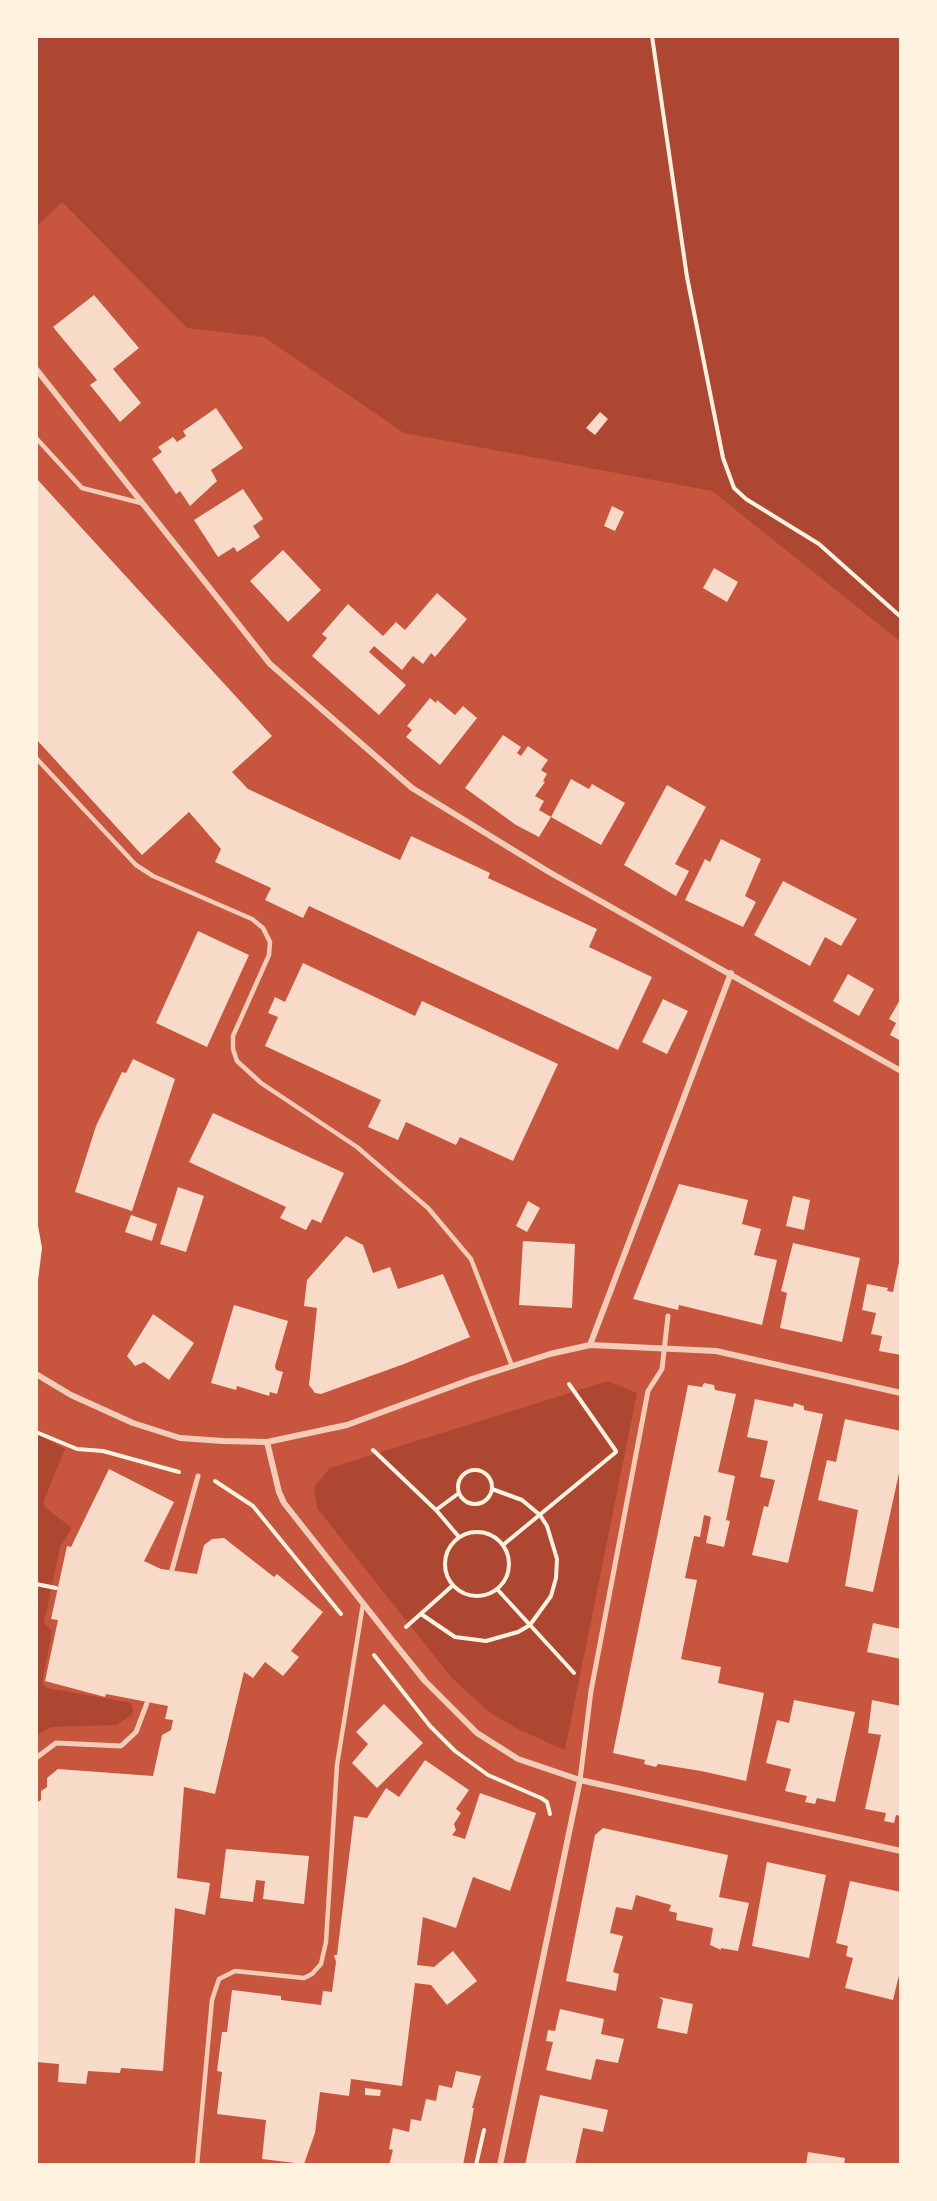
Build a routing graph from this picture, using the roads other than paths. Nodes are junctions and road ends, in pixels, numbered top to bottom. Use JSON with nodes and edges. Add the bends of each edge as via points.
{"nodes":[{"id":1,"x":36,"y":369,"type":"edge"},
{"id":2,"x":36,"y":438,"type":"edge"},
{"id":3,"x":142,"y":503,"type":"junction"},
{"id":4,"x":36,"y":758,"type":"edge"},
{"id":5,"x":731,"y":973,"type":"junction"},
{"id":6,"x":901,"y":1071,"type":"edge"},
{"id":7,"x":668,"y":1316,"type":"dead end"},
{"id":8,"x":590,"y":1344,"type":"junction"},
{"id":9,"x":664,"y":1347,"type":"junction"},
{"id":10,"x":512,"y":1366,"type":"junction"},
{"id":11,"x":36,"y":1374,"type":"edge"},
{"id":12,"x":901,"y":1393,"type":"edge"},
{"id":13,"x":267,"y":1442,"type":"junction"},
{"id":14,"x":198,"y":1476,"type":"road end"},
{"id":15,"x":172,"y":1570,"type":"dead end"},
{"id":16,"x":363,"y":1604,"type":"junction"},
{"id":17,"x":147,"y":1703,"type":"dead end"},
{"id":18,"x":36,"y":1758,"type":"edge"},
{"id":19,"x":580,"y":1780,"type":"junction"},
{"id":20,"x":901,"y":1851,"type":"edge"},
{"id":21,"x":197,"y":2165,"type":"edge"},
{"id":22,"x":500,"y":2165,"type":"edge"}],
"edges":[{"from":1,"to":3,"type":"street"},
{"from":2,"to":3,"type":"lane","via":[[82,488]]},
{"from":3,"to":5,"type":"street","via":[[270,664],[412,788],[549,872]]},
{"from":4,"to":10,"type":"lane","via":[[136,865],[252,919],[263,928],[270,942],[269,955],[233,1036],[232,1049],[237,1060],[261,1083],[357,1147],[428,1208],[471,1259]]},
{"from":5,"to":6,"type":"street"},
{"from":5,"to":8,"type":"street"},
{"from":7,"to":9,"type":"street"},
{"from":8,"to":9,"type":"street"},
{"from":8,"to":10,"type":"street"},
{"from":9,"to":12,"type":"street","via":[[716,1351]]},
{"from":9,"to":19,"type":"street","via":[[662,1369],[648,1391],[640,1430],[591,1691]]},
{"from":10,"to":13,"type":"street","via":[[347,1425]]},
{"from":11,"to":13,"type":"street","via":[[101,1410],[154,1431],[180,1438]]},
{"from":13,"to":16,"type":"street","via":[[284,1503]]},
{"from":14,"to":15,"type":"street"},
{"from":16,"to":19,"type":"street","via":[[425,1681],[477,1733],[518,1759]]},
{"from":16,"to":21,"type":"lane","via":[[338,1765],[326,1942],[321,1964],[304,1978],[235,1971],[219,1979],[212,2000]]},
{"from":17,"to":18,"type":"street","via":[[136,1731],[121,1746],[56,1743]]},
{"from":19,"to":20,"type":"street"},
{"from":19,"to":22,"type":"street"}]}
